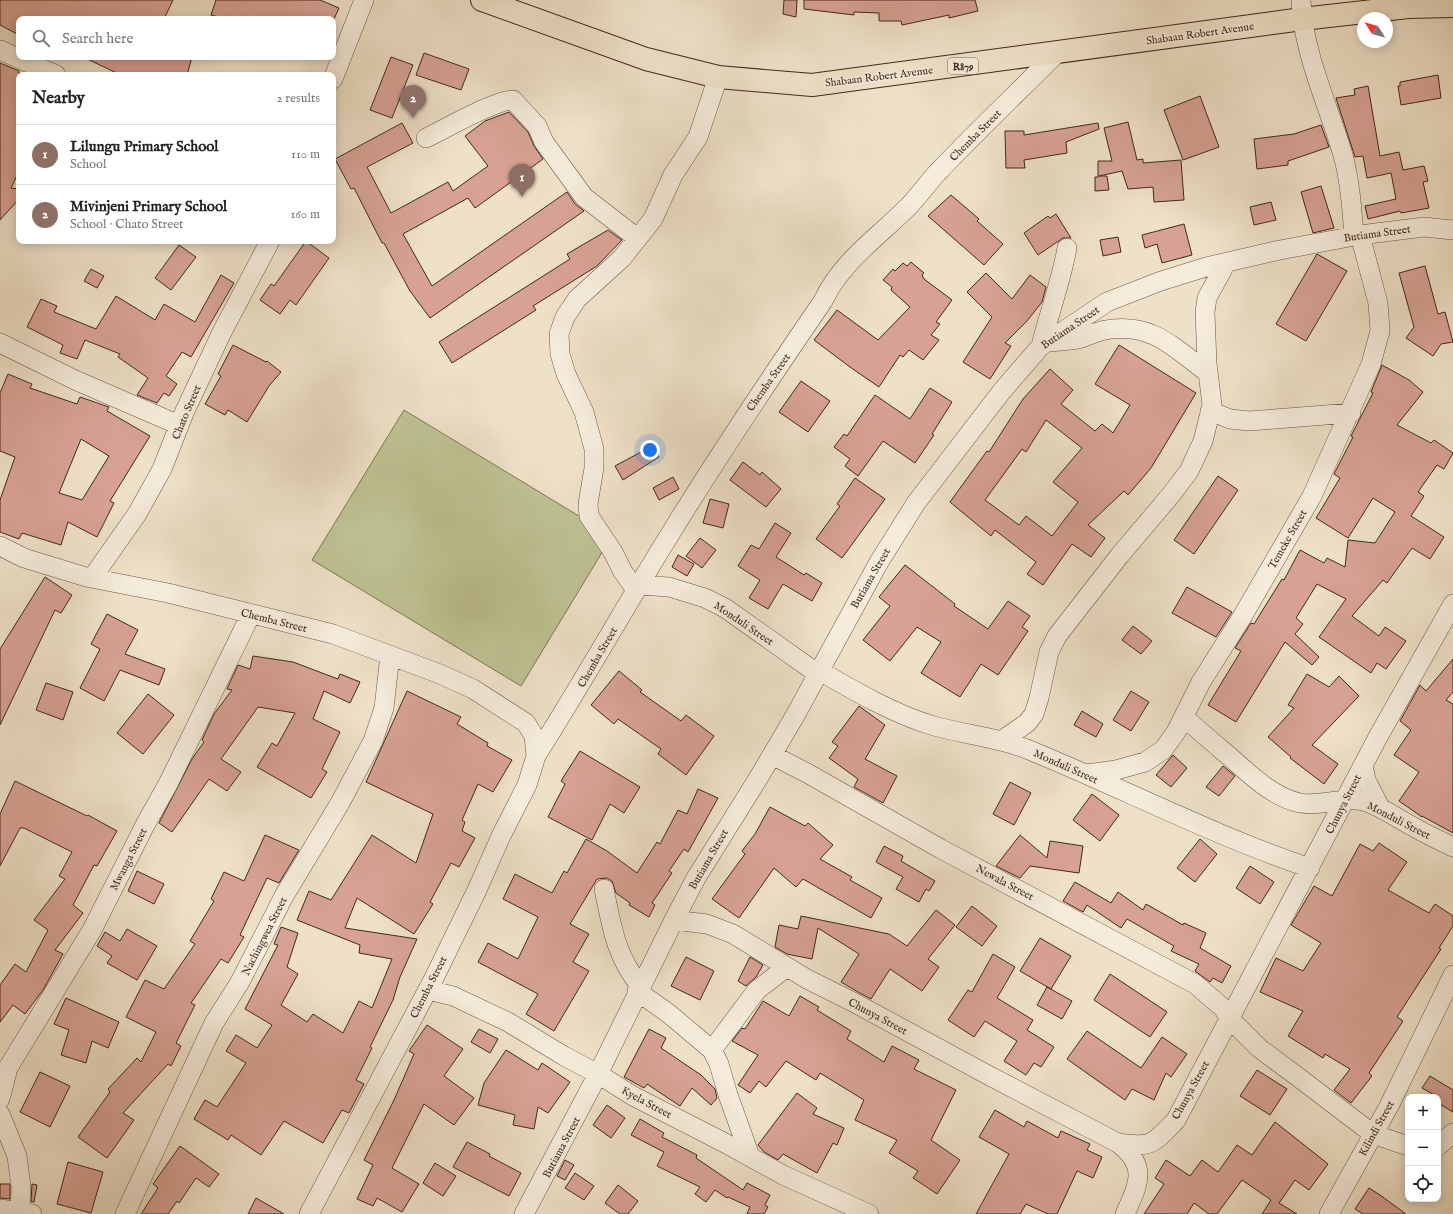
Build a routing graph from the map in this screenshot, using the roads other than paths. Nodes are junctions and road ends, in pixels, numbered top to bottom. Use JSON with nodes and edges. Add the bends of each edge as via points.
{"nodes":[{"id":1,"x":364,"y":0,"type":"edge"},
{"id":2,"x":482,"y":0,"type":"edge"},
{"id":3,"x":510,"y":4,"type":"edge"},
{"id":4,"x":1446,"y":4,"type":"edge"},
{"id":5,"x":1302,"y":10,"type":"edge"},
{"id":6,"x":0,"y":50,"type":"edge"},
{"id":7,"x":1058,"y":53,"type":"junction"},
{"id":8,"x":16,"y":57,"type":"edge"},
{"id":9,"x":22,"y":60,"type":"edge"},
{"id":10,"x":49,"y":72,"type":"edge"},
{"id":11,"x":336,"y":72,"type":"edge"},
{"id":12,"x":718,"y":77,"type":"junction"},
{"id":13,"x":426,"y":138,"type":"dead end"},
{"id":14,"x":1453,"y":230,"type":"edge"},
{"id":15,"x":1357,"y":236,"type":"junction"},
{"id":16,"x":637,"y":238,"type":"junction"},
{"id":17,"x":268,"y":244,"type":"edge"},
{"id":18,"x":1067,"y":248,"type":"dead end"},
{"id":19,"x":1226,"y":263,"type":"junction"},
{"id":20,"x":0,"y":343,"type":"edge"},
{"id":21,"x":1044,"y":344,"type":"junction"},
{"id":22,"x":1208,"y":373,"type":"junction"},
{"id":23,"x":1210,"y":411,"type":"junction"},
{"id":24,"x":1351,"y":413,"type":"junction"},
{"id":25,"x":179,"y":425,"type":"junction"},
{"id":26,"x":0,"y":546,"type":"edge"},
{"id":27,"x":92,"y":578,"type":"junction"},
{"id":28,"x":638,"y":588,"type":"junction"},
{"id":29,"x":1453,"y":604,"type":"edge"},
{"id":30,"x":251,"y":614,"type":"junction"},
{"id":31,"x":390,"y":655,"type":"junction"},
{"id":32,"x":819,"y":673,"type":"junction"},
{"id":33,"x":1184,"y":717,"type":"junction"},
{"id":34,"x":1001,"y":741,"type":"junction"},
{"id":35,"x":536,"y":756,"type":"junction"},
{"id":36,"x":772,"y":756,"type":"junction"},
{"id":37,"x":1363,"y":765,"type":"junction"},
{"id":38,"x":1086,"y":774,"type":"junction"},
{"id":39,"x":1344,"y":802,"type":"junction"},
{"id":40,"x":1380,"y":807,"type":"junction"},
{"id":41,"x":1453,"y":847,"type":"edge"},
{"id":42,"x":1310,"y":868,"type":"junction"},
{"id":43,"x":604,"y":889,"type":"dead end"},
{"id":44,"x":674,"y":920,"type":"junction"},
{"id":45,"x":787,"y":967,"type":"junction"},
{"id":46,"x":1453,"y":975,"type":"edge"},
{"id":47,"x":639,"y":989,"type":"junction"},
{"id":48,"x":428,"y":990,"type":"junction"},
{"id":49,"x":1229,"y":1018,"type":"junction"},
{"id":50,"x":712,"y":1050,"type":"junction"},
{"id":51,"x":4,"y":1060,"type":"edge"},
{"id":52,"x":598,"y":1074,"type":"junction"},
{"id":53,"x":0,"y":1099,"type":"edge"},
{"id":54,"x":0,"y":1114,"type":"edge"},
{"id":55,"x":1453,"y":1133,"type":"edge"},
{"id":56,"x":1373,"y":1134,"type":"junction"},
{"id":57,"x":1118,"y":1143,"type":"junction"},
{"id":58,"x":1441,"y":1143,"type":"edge"},
{"id":59,"x":1405,"y":1145,"type":"edge"},
{"id":60,"x":750,"y":1156,"type":"junction"},
{"id":61,"x":0,"y":1210,"type":"edge"},
{"id":62,"x":26,"y":1213,"type":"edge"},
{"id":63,"x":124,"y":1214,"type":"edge"},
{"id":64,"x":309,"y":1214,"type":"edge"},
{"id":65,"x":524,"y":1214,"type":"edge"},
{"id":66,"x":869,"y":1214,"type":"edge"},
{"id":67,"x":1125,"y":1214,"type":"edge"},
{"id":68,"x":1328,"y":1214,"type":"edge"}],
"edges":[{"from":1,"to":11,"type":"street"},
{"from":2,"to":3,"type":"main road","name":"Shabaan Robert Avenue","number":"R879"},
{"from":3,"to":12,"type":"main road","name":"Shabaan Robert Avenue","number":"R879","via":[[646,59]]},
{"from":4,"to":5,"type":"main road","name":"Shabaan Robert Avenue","number":"R879"},
{"from":5,"to":7,"type":"main road","name":"Shabaan Robert Avenue","number":"R879"},
{"from":5,"to":15,"type":"street","name":"Temeke Street","via":[[1316,72],[1343,157]]},
{"from":6,"to":8,"type":"street"},
{"from":7,"to":12,"type":"main road","name":"Shabaan Robert Avenue","number":"R879","via":[[812,85]]},
{"from":7,"to":28,"type":"street","name":"Chemba Street","via":[[933,176],[909,206],[850,262],[831,284],[823,301],[738,426]]},
{"from":9,"to":10,"type":"street"},
{"from":12,"to":16,"type":"street","via":[[698,137],[673,175],[652,219]]},
{"from":13,"to":16,"type":"street","via":[[492,106],[506,100],[514,100],[537,126],[544,142],[584,197]]},
{"from":14,"to":15,"type":"street","name":"Butiama Street","via":[[1424,227]]},
{"from":15,"to":19,"type":"street","name":"Butiama Street"},
{"from":15,"to":24,"type":"street","name":"Temeke Street","via":[[1378,303],[1380,331],[1371,364]]},
{"from":16,"to":28,"type":"street","via":[[622,258],[577,299],[565,317],[559,334],[564,368],[584,412],[594,449],[589,516],[623,572]]},
{"from":17,"to":25,"type":"street","name":"Chato Street","via":[[222,332]]},
{"from":18,"to":21,"type":"street","via":[[1061,281],[1048,314]]},
{"from":19,"to":21,"type":"street","name":"Butiama Street","via":[[1161,281],[1107,302]]},
{"from":19,"to":22,"type":"street","via":[[1207,298],[1205,321]]},
{"from":20,"to":25,"type":"street","via":[[75,380]]},
{"from":21,"to":22,"type":"street","via":[[1079,338],[1104,330],[1147,331],[1167,342]]},
{"from":21,"to":32,"type":"street","name":"Butiama Street","via":[[1002,391],[916,503],[853,606]]},
{"from":22,"to":23,"type":"street","via":[[1212,405]]},
{"from":23,"to":24,"type":"street","via":[[1230,419],[1249,421]]},
{"from":23,"to":34,"type":"street","via":[[1203,441],[1189,471],[1057,636],[1049,652],[1034,714],[1027,723]]},
{"from":24,"to":33,"type":"street","name":"Temeke Street","via":[[1312,496],[1201,682]]},
{"from":25,"to":27,"type":"street","name":"Chato Street","via":[[162,469],[136,514]]},
{"from":26,"to":27,"type":"street","name":"Chemba Street","via":[[24,558]]},
{"from":27,"to":30,"type":"street","name":"Chemba Street","via":[[168,593]]},
{"from":28,"to":32,"type":"street","name":"Monduli Street","via":[[669,587],[705,598],[725,608]]},
{"from":28,"to":35,"type":"street","name":"Chemba Street"},
{"from":29,"to":37,"type":"street","name":"Chunya Street"},
{"from":30,"to":31,"type":"street","name":"Chemba Street","via":[[333,634]]},
{"from":30,"to":51,"type":"street","name":"Mwanga Street","via":[[168,784],[92,930]]},
{"from":31,"to":35,"type":"street","name":"Chemba Street","via":[[473,689],[526,723],[534,736]]},
{"from":31,"to":63,"type":"street","name":"Nachingwea Street","via":[[384,708],[373,741],[340,804],[284,896],[240,982],[214,1023]]},
{"from":32,"to":34,"type":"street","name":"Monduli Street","via":[[887,707],[933,726]]},
{"from":32,"to":36,"type":"street","name":"Butiama Street"},
{"from":33,"to":38,"type":"street","name":"Temeke Street","via":[[1163,750],[1145,762],[1116,770]]},
{"from":33,"to":39,"type":"street","name":"Monduli Street","via":[[1263,785],[1287,798],[1301,803]]},
{"from":34,"to":38,"type":"street","name":"Monduli Street"},
{"from":35,"to":48,"type":"street","name":"Chemba Street","via":[[527,785]]},
{"from":36,"to":44,"type":"street","name":"Butiama Street","via":[[723,833]]},
{"from":36,"to":49,"type":"street","name":"Newala Street","via":[[1195,984],[1223,1008]]},
{"from":37,"to":39,"type":"street","name":"Chunya Street"},
{"from":37,"to":40,"type":"street","via":[[1366,780]]},
{"from":38,"to":42,"type":"street","name":"Monduli Street","via":[[1211,831]]},
{"from":39,"to":40,"type":"street","name":"Monduli Street","via":[[1358,800]]},
{"from":39,"to":42,"type":"street","name":"Chunya Street"},
{"from":40,"to":41,"type":"street","name":"Monduli Street"},
{"from":42,"to":49,"type":"street","name":"Chunya Street"},
{"from":43,"to":47,"type":"street","via":[[612,932]]},
{"from":44,"to":45,"type":"street","name":"Chunya Street","via":[[707,924],[733,934]]},
{"from":44,"to":47,"type":"street","name":"Butiama Street"},
{"from":45,"to":50,"type":"street","via":[[757,990]]},
{"from":45,"to":57,"type":"street","name":"Chunya Street"},
{"from":46,"to":56,"type":"street","name":"Kilindi Street"},
{"from":47,"to":50,"type":"street"},
{"from":47,"to":52,"type":"street","name":"Butiama Street"},
{"from":48,"to":52,"type":"street","name":"Kyela Street","via":[[453,996],[508,1022]]},
{"from":48,"to":64,"type":"street","name":"Chemba Street"},
{"from":49,"to":56,"type":"street","name":"Newala Street","via":[[1259,1048]]},
{"from":49,"to":57,"type":"street","name":"Chunya Street","via":[[1176,1120],[1155,1141],[1138,1146]]},
{"from":50,"to":60,"type":"street"},
{"from":51,"to":53,"type":"street","name":"Mwanga Street"},
{"from":52,"to":60,"type":"street","name":"Kyela Street","via":[[633,1096]]},
{"from":52,"to":65,"type":"street","name":"Butiama Street"},
{"from":54,"to":62,"type":"street","via":[[17,1156]]},
{"from":55,"to":58,"type":"street"},
{"from":56,"to":59,"type":"street","name":"Newala Street"},
{"from":56,"to":68,"type":"street","name":"Kilindi Street"},
{"from":57,"to":67,"type":"street","via":[[1133,1157],[1139,1174],[1135,1192]]},
{"from":60,"to":66,"type":"street","name":"Kyela Street","via":[[783,1175]]},
{"from":61,"to":62,"type":"street"}]}
